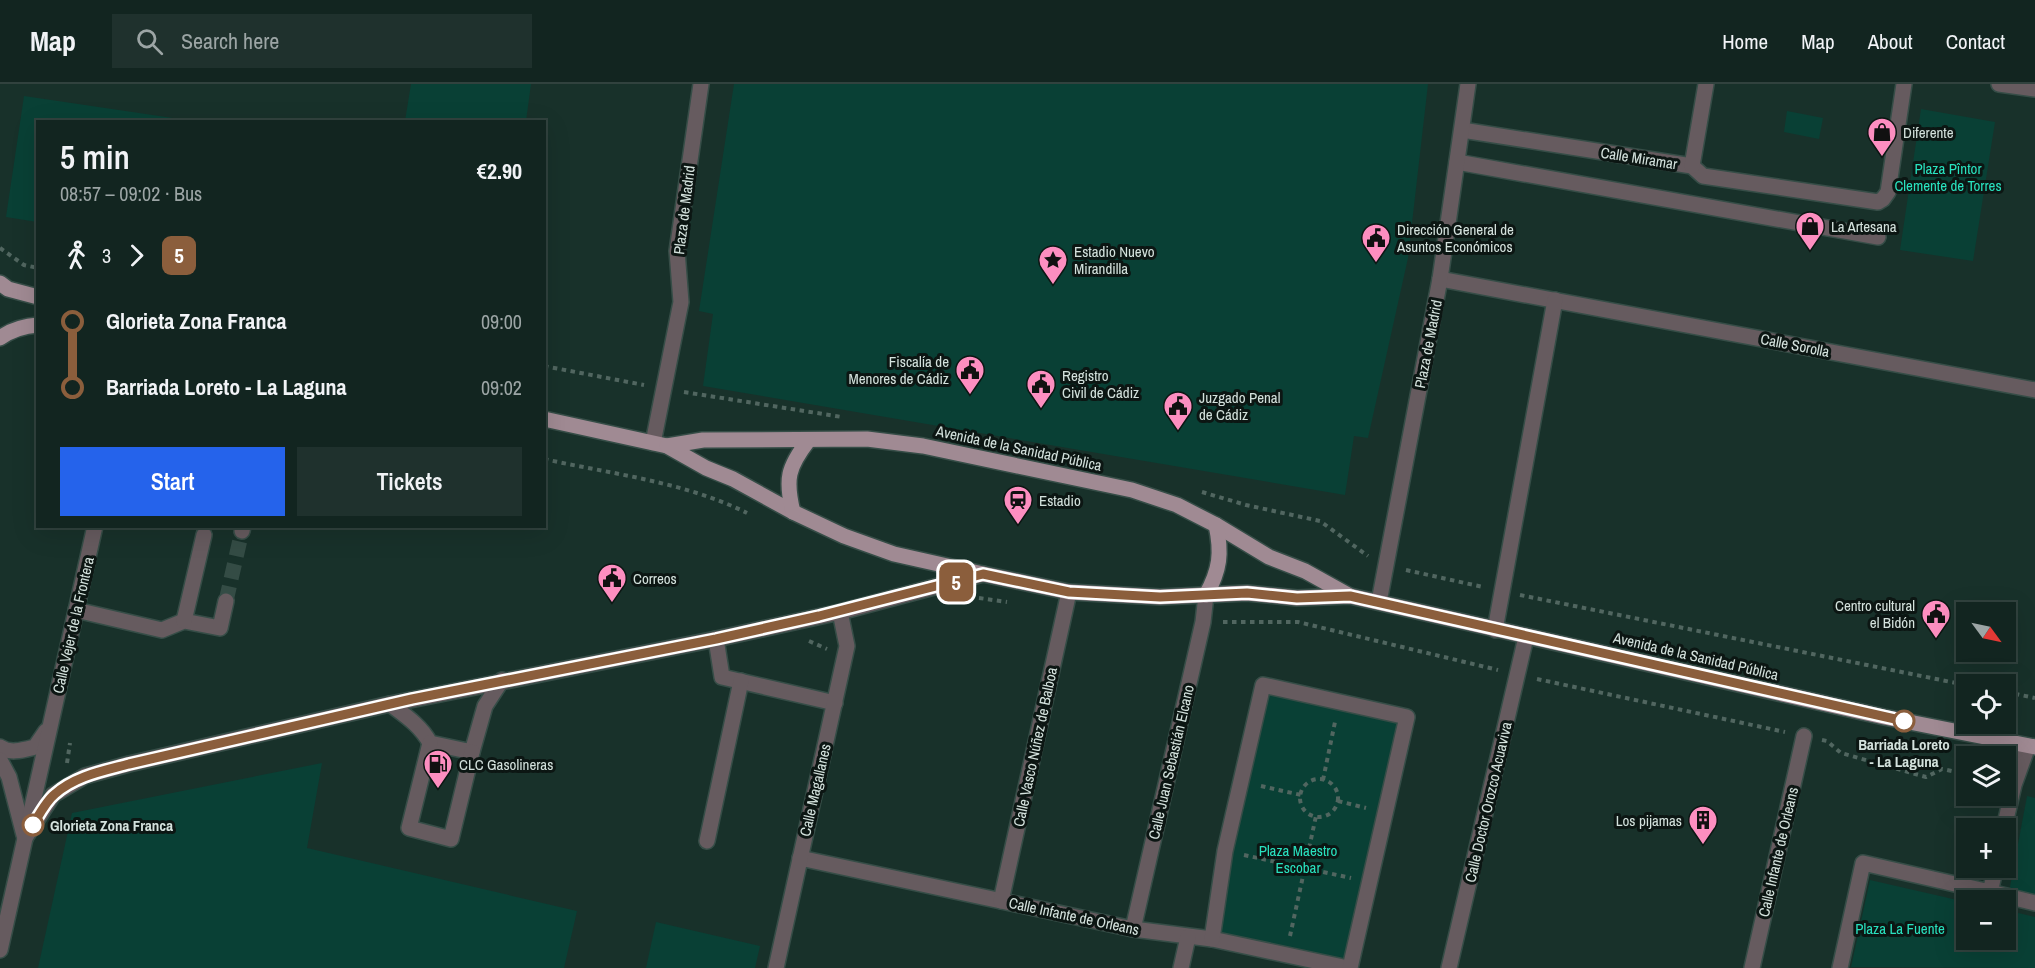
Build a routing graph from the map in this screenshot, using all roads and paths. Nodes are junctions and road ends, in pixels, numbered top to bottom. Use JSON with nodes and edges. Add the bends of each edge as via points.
{"nodes":[{"id":1,"x":701,"y":84,"type":"edge"},
{"id":2,"x":1468,"y":84,"type":"edge"},
{"id":3,"x":1706,"y":84,"type":"edge"},
{"id":4,"x":1904,"y":84,"type":"edge"},
{"id":5,"x":2006,"y":84,"type":"edge"},
{"id":6,"x":2035,"y":89,"type":"edge"},
{"id":7,"x":1462,"y":130,"type":"junction"},
{"id":8,"x":1457,"y":162,"type":"junction"},
{"id":9,"x":1692,"y":166,"type":"junction"},
{"id":10,"x":1878,"y":237,"type":"dead end"},
{"id":11,"x":0,"y":248,"type":"edge"},
{"id":12,"x":36,"y":268,"type":"edge"},
{"id":13,"x":1440,"y":279,"type":"junction"},
{"id":14,"x":0,"y":284,"type":"edge"},
{"id":15,"x":36,"y":296,"type":"edge"},
{"id":16,"x":1555,"y":300,"type":"junction"},
{"id":17,"x":36,"y":326,"type":"edge"},
{"id":18,"x":0,"y":338,"type":"edge"},
{"id":19,"x":546,"y":366,"type":"edge"},
{"id":20,"x":662,"y":389,"type":"junction"},
{"id":21,"x":2035,"y":390,"type":"edge"},
{"id":22,"x":846,"y":417,"type":"dead end"},
{"id":23,"x":546,"y":419,"type":"edge"},
{"id":24,"x":808,"y":441,"type":"junction"},
{"id":25,"x":660,"y":444,"type":"junction"},
{"id":26,"x":546,"y":459,"type":"edge"},
{"id":27,"x":1199,"y":491,"type":"dead end"},
{"id":28,"x":793,"y":512,"type":"junction"},
{"id":29,"x":756,"y":518,"type":"dead end"},
{"id":30,"x":1216,"y":525,"type":"junction"},
{"id":31,"x":95,"y":528,"type":"edge"},
{"id":32,"x":204,"y":535,"type":"dead end"},
{"id":33,"x":1386,"y":566,"type":"junction"},
{"id":34,"x":983,"y":574,"type":"junction"},
{"id":35,"x":947,"y":585,"type":"junction"},
{"id":36,"x":1504,"y":591,"type":"junction"},
{"id":37,"x":1069,"y":592,"type":"junction"},
{"id":38,"x":1206,"y":595,"type":"junction"},
{"id":39,"x":1350,"y":596,"type":"junction"},
{"id":40,"x":226,"y":601,"type":"tunnel mouth"},
{"id":41,"x":1379,"y":602,"type":"junction"},
{"id":42,"x":1008,"y":603,"type":"dead end"},
{"id":43,"x":76,"y":610,"type":"junction"},
{"id":44,"x":840,"y":612,"type":"junction"},
{"id":45,"x":184,"y":621,"type":"junction"},
{"id":46,"x":1203,"y":622,"type":"junction"},
{"id":47,"x":1495,"y":630,"type":"junction"},
{"id":48,"x":1526,"y":636,"type":"junction"},
{"id":49,"x":716,"y":639,"type":"junction"},
{"id":50,"x":1518,"y":674,"type":"junction"},
{"id":51,"x":502,"y":680,"type":"junction"},
{"id":52,"x":741,"y":681,"type":"junction"},
{"id":53,"x":1956,"y":683,"type":"edge"},
{"id":54,"x":2016,"y":694,"type":"edge"},
{"id":55,"x":2035,"y":698,"type":"edge"},
{"id":56,"x":1340,"y":702,"type":"junction"},
{"id":57,"x":835,"y":703,"type":"junction"},
{"id":58,"x":390,"y":704,"type":"junction"},
{"id":59,"x":51,"y":723,"type":"junction"},
{"id":60,"x":1804,"y":736,"type":"junction"},
{"id":61,"x":430,"y":744,"type":"junction"},
{"id":62,"x":2031,"y":746,"type":"edge"},
{"id":63,"x":0,"y":747,"type":"edge"},
{"id":64,"x":472,"y":752,"type":"junction"},
{"id":65,"x":0,"y":760,"type":"edge"},
{"id":66,"x":1956,"y":772,"type":"edge"},
{"id":67,"x":1323,"y":780,"type":"junction"},
{"id":68,"x":1241,"y":781,"type":"junction"},
{"id":69,"x":1301,"y":795,"type":"junction"},
{"id":70,"x":1338,"y":801,"type":"junction"},
{"id":71,"x":1385,"y":813,"type":"junction"},
{"id":72,"x":1316,"y":816,"type":"junction"},
{"id":73,"x":2006,"y":818,"type":"edge"},
{"id":74,"x":25,"y":838,"type":"junction"},
{"id":75,"x":707,"y":841,"type":"dead end"},
{"id":76,"x":1225,"y":851,"type":"junction"},
{"id":77,"x":800,"y":858,"type":"junction"},
{"id":78,"x":1305,"y":868,"type":"junction"},
{"id":79,"x":1370,"y":881,"type":"junction"},
{"id":80,"x":1981,"y":890,"type":"edge"},
{"id":81,"x":2016,"y":898,"type":"edge"},
{"id":82,"x":1001,"y":901,"type":"junction"},
{"id":83,"x":2035,"y":903,"type":"edge"},
{"id":84,"x":1133,"y":929,"type":"junction"},
{"id":85,"x":1188,"y":937,"type":"junction"},
{"id":86,"x":1212,"y":939,"type":"junction"},
{"id":87,"x":0,"y":950,"type":"edge"},
{"id":88,"x":1286,"y":954,"type":"junction"},
{"id":89,"x":1343,"y":967,"type":"edge"},
{"id":90,"x":776,"y":968,"type":"edge"},
{"id":91,"x":1181,"y":968,"type":"edge"},
{"id":92,"x":1449,"y":968,"type":"edge"},
{"id":93,"x":1752,"y":968,"type":"edge"},
{"id":94,"x":1840,"y":968,"type":"edge"}],
"edges":[{"from":1,"to":20,"type":"street","name":"Plaza de Madrid","via":[[677,252],[681,302]]},
{"from":2,"to":7,"type":"street","name":"Plaza de Madrid"},
{"from":3,"to":9,"type":"street"},
{"from":4,"to":9,"type":"street","name":"Calle Miramar","via":[[1888,192],[1878,202],[1703,176]]},
{"from":5,"to":6,"type":"street"},
{"from":7,"to":8,"type":"street","name":"Plaza de Madrid"},
{"from":7,"to":9,"type":"street","name":"Calle Miramar"},
{"from":8,"to":10,"type":"street"},
{"from":8,"to":13,"type":"street","name":"Plaza de Madrid"},
{"from":11,"to":12,"type":"path","via":[[24,265]]},
{"from":13,"to":16,"type":"street","name":"Calle Sorolla"},
{"from":13,"to":33,"type":"street","name":"Plaza de Madrid"},
{"from":14,"to":15,"type":"main road"},
{"from":16,"to":21,"type":"street","name":"Calle Sorolla"},
{"from":16,"to":36,"type":"street"},
{"from":17,"to":18,"type":"main road"},
{"from":19,"to":20,"type":"path"},
{"from":20,"to":22,"type":"path"},
{"from":20,"to":25,"type":"street","name":"Plaza de Madrid"},
{"from":23,"to":25,"type":"main road","name":"Avenida de la Sanidad Pública"},
{"from":24,"to":25,"type":"main road","name":"Avenida de la Sanidad Pública","via":[[703,440]]},
{"from":24,"to":28,"type":"main road","via":[[788,473]]},
{"from":24,"to":30,"type":"main road","name":"Avenida de la Sanidad Pública","via":[[867,439],[947,450],[1132,490],[1177,505]]},
{"from":25,"to":28,"type":"main road","name":"Avenida de la Sanidad Pública"},
{"from":26,"to":29,"type":"path","via":[[679,488],[726,502]]},
{"from":27,"to":33,"type":"path","via":[[1320,521]]},
{"from":28,"to":34,"type":"main road","name":"Avenida de la Sanidad Pública","via":[[894,554]]},
{"from":30,"to":38,"type":"main road","via":[[1220,560]]},
{"from":30,"to":39,"type":"main road","name":"Avenida de la Sanidad Pública","via":[[1269,557]]},
{"from":31,"to":43,"type":"street","name":"Calle Vejer de la Frontera"},
{"from":32,"to":45,"type":"street"},
{"from":33,"to":36,"type":"path"},
{"from":33,"to":41,"type":"street","name":"Plaza de Madrid"},
{"from":34,"to":35,"type":"street"},
{"from":34,"to":37,"type":"main road","name":"Avenida de la Sanidad Pública"},
{"from":35,"to":42,"type":"path","via":[[974,597]]},
{"from":35,"to":44,"type":"street"},
{"from":36,"to":47,"type":"street"},
{"from":36,"to":53,"type":"path"},
{"from":37,"to":38,"type":"main road","name":"Avenida de la Sanidad Pública","via":[[1160,597]]},
{"from":37,"to":82,"type":"street","name":"Calle Vasco Núñez de Balboa"},
{"from":38,"to":39,"type":"main road","name":"Avenida de la Sanidad Pública"},
{"from":38,"to":46,"type":"street","name":"Calle Juan Sebastián Elcano"},
{"from":39,"to":41,"type":"main road","name":"Avenida de la Sanidad Pública"},
{"from":40,"to":45,"type":"street","via":[[220,628]]},
{"from":41,"to":47,"type":"main road","name":"Avenida de la Sanidad Pública"},
{"from":43,"to":45,"type":"street","via":[[162,630]]},
{"from":43,"to":59,"type":"street","name":"Calle Vejer de la Frontera"},
{"from":44,"to":49,"type":"street"},
{"from":44,"to":57,"type":"street","name":"Calle Magallanes","via":[[847,646]]},
{"from":46,"to":50,"type":"path","via":[[1298,622]]},
{"from":46,"to":84,"type":"street","name":"Calle Juan Sebastián Elcano"},
{"from":47,"to":48,"type":"main road","name":"Avenida de la Sanidad Pública"},
{"from":48,"to":50,"type":"street","name":"Calle Doctor Orozco Acuaviva"},
{"from":48,"to":62,"type":"main road","name":"Avenida de la Sanidad Pública"},
{"from":49,"to":51,"type":"street"},
{"from":49,"to":52,"type":"street","via":[[722,677]]},
{"from":50,"to":60,"type":"path"},
{"from":50,"to":92,"type":"street","name":"Calle Doctor Orozco Acuaviva"},
{"from":51,"to":58,"type":"street"},
{"from":51,"to":64,"type":"street","via":[[485,706]]},
{"from":52,"to":57,"type":"street"},
{"from":52,"to":75,"type":"street"},
{"from":54,"to":55,"type":"path"},
{"from":56,"to":67,"type":"path"},
{"from":56,"to":68,"type":"street","via":[[1263,685]]},
{"from":56,"to":71,"type":"street","via":[[1407,717]]},
{"from":57,"to":77,"type":"street","name":"Calle Magallanes"},
{"from":58,"to":61,"type":"street","via":[[414,722]]},
{"from":58,"to":74,"type":"street","via":[[85,776],[53,795]]},
{"from":59,"to":63,"type":"street","name":"Calle Vejer de la Frontera","via":[[35,747],[18,751]]},
{"from":59,"to":74,"type":"street","name":"Calle Vejer de la Frontera"},
{"from":60,"to":66,"type":"path","via":[[1827,741],[1841,753],[1926,777],[1942,769]]},
{"from":60,"to":93,"type":"street","name":"Calle Infante de Orleans"},
{"from":61,"to":64,"type":"street"},
{"from":61,"to":64,"type":"street","via":[[409,828],[450,839]]},
{"from":62,"to":73,"type":"street","via":[[2014,784]]},
{"from":65,"to":74,"type":"street","via":[[9,777]]},
{"from":67,"to":69,"type":"path","via":[[1311,781]]},
{"from":67,"to":70,"type":"path","via":[[1333,785]]},
{"from":68,"to":69,"type":"path"},
{"from":68,"to":76,"type":"street"},
{"from":69,"to":72,"type":"path","via":[[1303,807]]},
{"from":70,"to":71,"type":"path"},
{"from":70,"to":72,"type":"path","via":[[1331,813]]},
{"from":71,"to":79,"type":"street"},
{"from":72,"to":78,"type":"path"},
{"from":74,"to":87,"type":"street"},
{"from":76,"to":78,"type":"path"},
{"from":76,"to":86,"type":"street"},
{"from":77,"to":82,"type":"street","name":"Calle Infante de Orleans"},
{"from":77,"to":90,"type":"street","name":"Calle Magallanes"},
{"from":78,"to":79,"type":"path"},
{"from":78,"to":88,"type":"path"},
{"from":79,"to":89,"type":"street"},
{"from":80,"to":94,"type":"street","via":[[1863,863]]},
{"from":81,"to":83,"type":"street"},
{"from":82,"to":84,"type":"street","name":"Calle Infante de Orleans"},
{"from":84,"to":85,"type":"street","name":"Calle Infante de Orleans"},
{"from":85,"to":86,"type":"street","name":"Calle Infante de Orleans"},
{"from":85,"to":91,"type":"street"},
{"from":86,"to":88,"type":"street","name":"Calle Infante de Orleans"},
{"from":88,"to":89,"type":"street","name":"Calle Infante de Orleans"}]}
